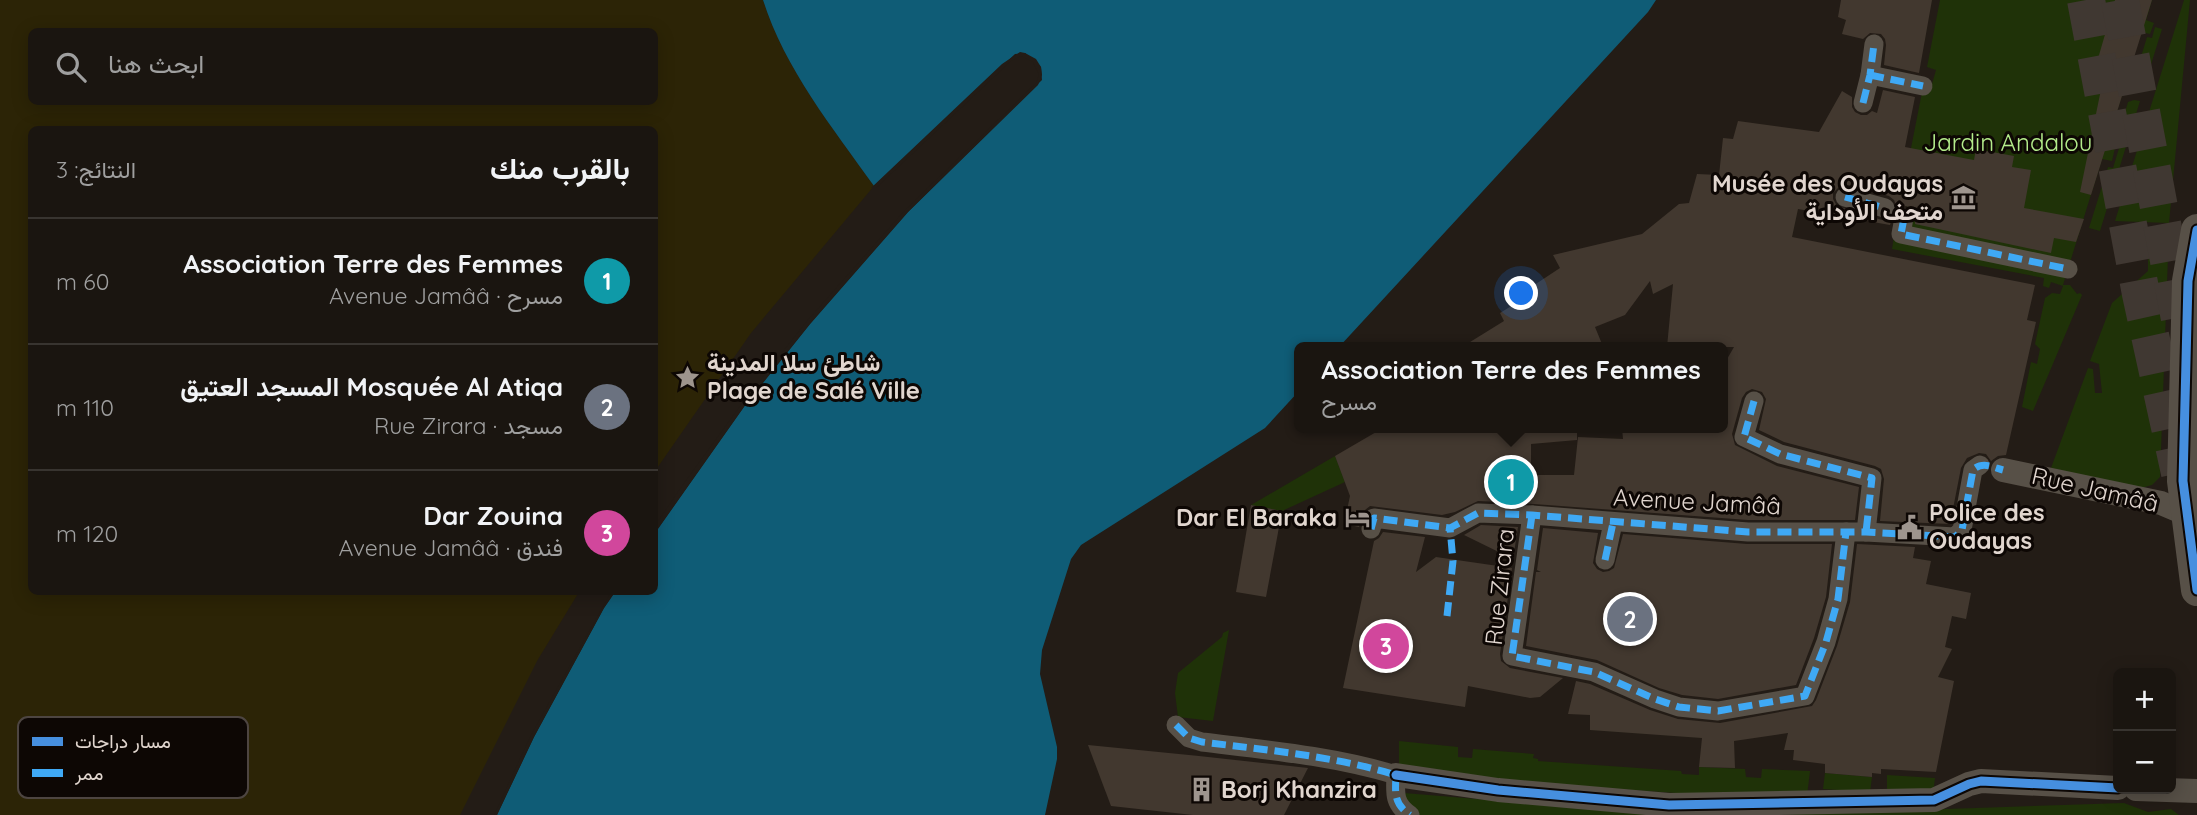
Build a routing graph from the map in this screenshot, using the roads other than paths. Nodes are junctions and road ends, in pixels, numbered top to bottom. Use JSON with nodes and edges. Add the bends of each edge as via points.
{"nodes":[{"id":1,"x":1874,"y":44,"type":"dead end"},
{"id":2,"x":1870,"y":75,"type":"junction"},
{"id":3,"x":1923,"y":86,"type":"dead end"},
{"id":4,"x":1863,"y":103,"type":"dead end"},
{"id":5,"x":1845,"y":197,"type":"dead end"},
{"id":6,"x":1885,"y":208,"type":"dead end"},
{"id":7,"x":1904,"y":218,"type":"dead end"},
{"id":8,"x":2196,"y":235,"type":"edge"},
{"id":9,"x":2068,"y":269,"type":"dead end"},
{"id":10,"x":1754,"y":401,"type":"dead end"},
{"id":11,"x":1991,"y":467,"type":"joint"},
{"id":12,"x":2192,"y":505,"type":"edge"},
{"id":13,"x":1532,"y":515,"type":"junction"},
{"id":14,"x":1614,"y":523,"type":"junction"},
{"id":15,"x":1371,"y":529,"type":"dead end"},
{"id":16,"x":1856,"y":532,"type":"junction"},
{"id":17,"x":1605,"y":559,"type":"dead end"},
{"id":18,"x":2197,"y":590,"type":"edge"},
{"id":19,"x":1177,"y":725,"type":"dead end"},
{"id":20,"x":1396,"y":775,"type":"junction"},
{"id":21,"x":2113,"y":788,"type":"edge"},
{"id":22,"x":2176,"y":790,"type":"edge"},
{"id":23,"x":2197,"y":791,"type":"edge"},
{"id":24,"x":1410,"y":815,"type":"edge"}],
"edges":[{"from":1,"to":2,"type":"street"},
{"from":2,"to":3,"type":"street"},
{"from":2,"to":4,"type":"street"},
{"from":5,"to":6,"type":"street"},
{"from":7,"to":9,"type":"street","via":[[1901,234]]},
{"from":8,"to":12,"type":"street","via":[[2188,281],[2183,481]]},
{"from":10,"to":16,"type":"street","via":[[1744,437],[1780,454],[1872,478]]},
{"from":11,"to":12,"type":"street","name":"Rue Jamââ","via":[[2161,503]]},
{"from":11,"to":16,"type":"street","name":"Avenue Jamââ","via":[[1973,471],[1958,535]]},
{"from":12,"to":18,"type":"street"},
{"from":13,"to":14,"type":"street","name":"Avenue Jamââ"},
{"from":13,"to":15,"type":"street","name":"Avenue Jamââ","via":[[1478,513],[1450,527],[1374,518]]},
{"from":13,"to":16,"type":"street","name":"Rue Zirara","via":[[1512,656],[1594,671],[1654,699],[1703,711],[1805,696],[1826,642]]},
{"from":14,"to":16,"type":"street","name":"Avenue Jamââ","via":[[1748,532]]},
{"from":14,"to":17,"type":"street"},
{"from":19,"to":20,"type":"street","via":[[1189,738],[1202,742],[1305,754]]},
{"from":20,"to":21,"type":"street","via":[[1498,790],[1669,805],[1934,800],[1981,781]]},
{"from":20,"to":24,"type":"street","via":[[1395,799]]},
{"from":22,"to":23,"type":"street"}]}
